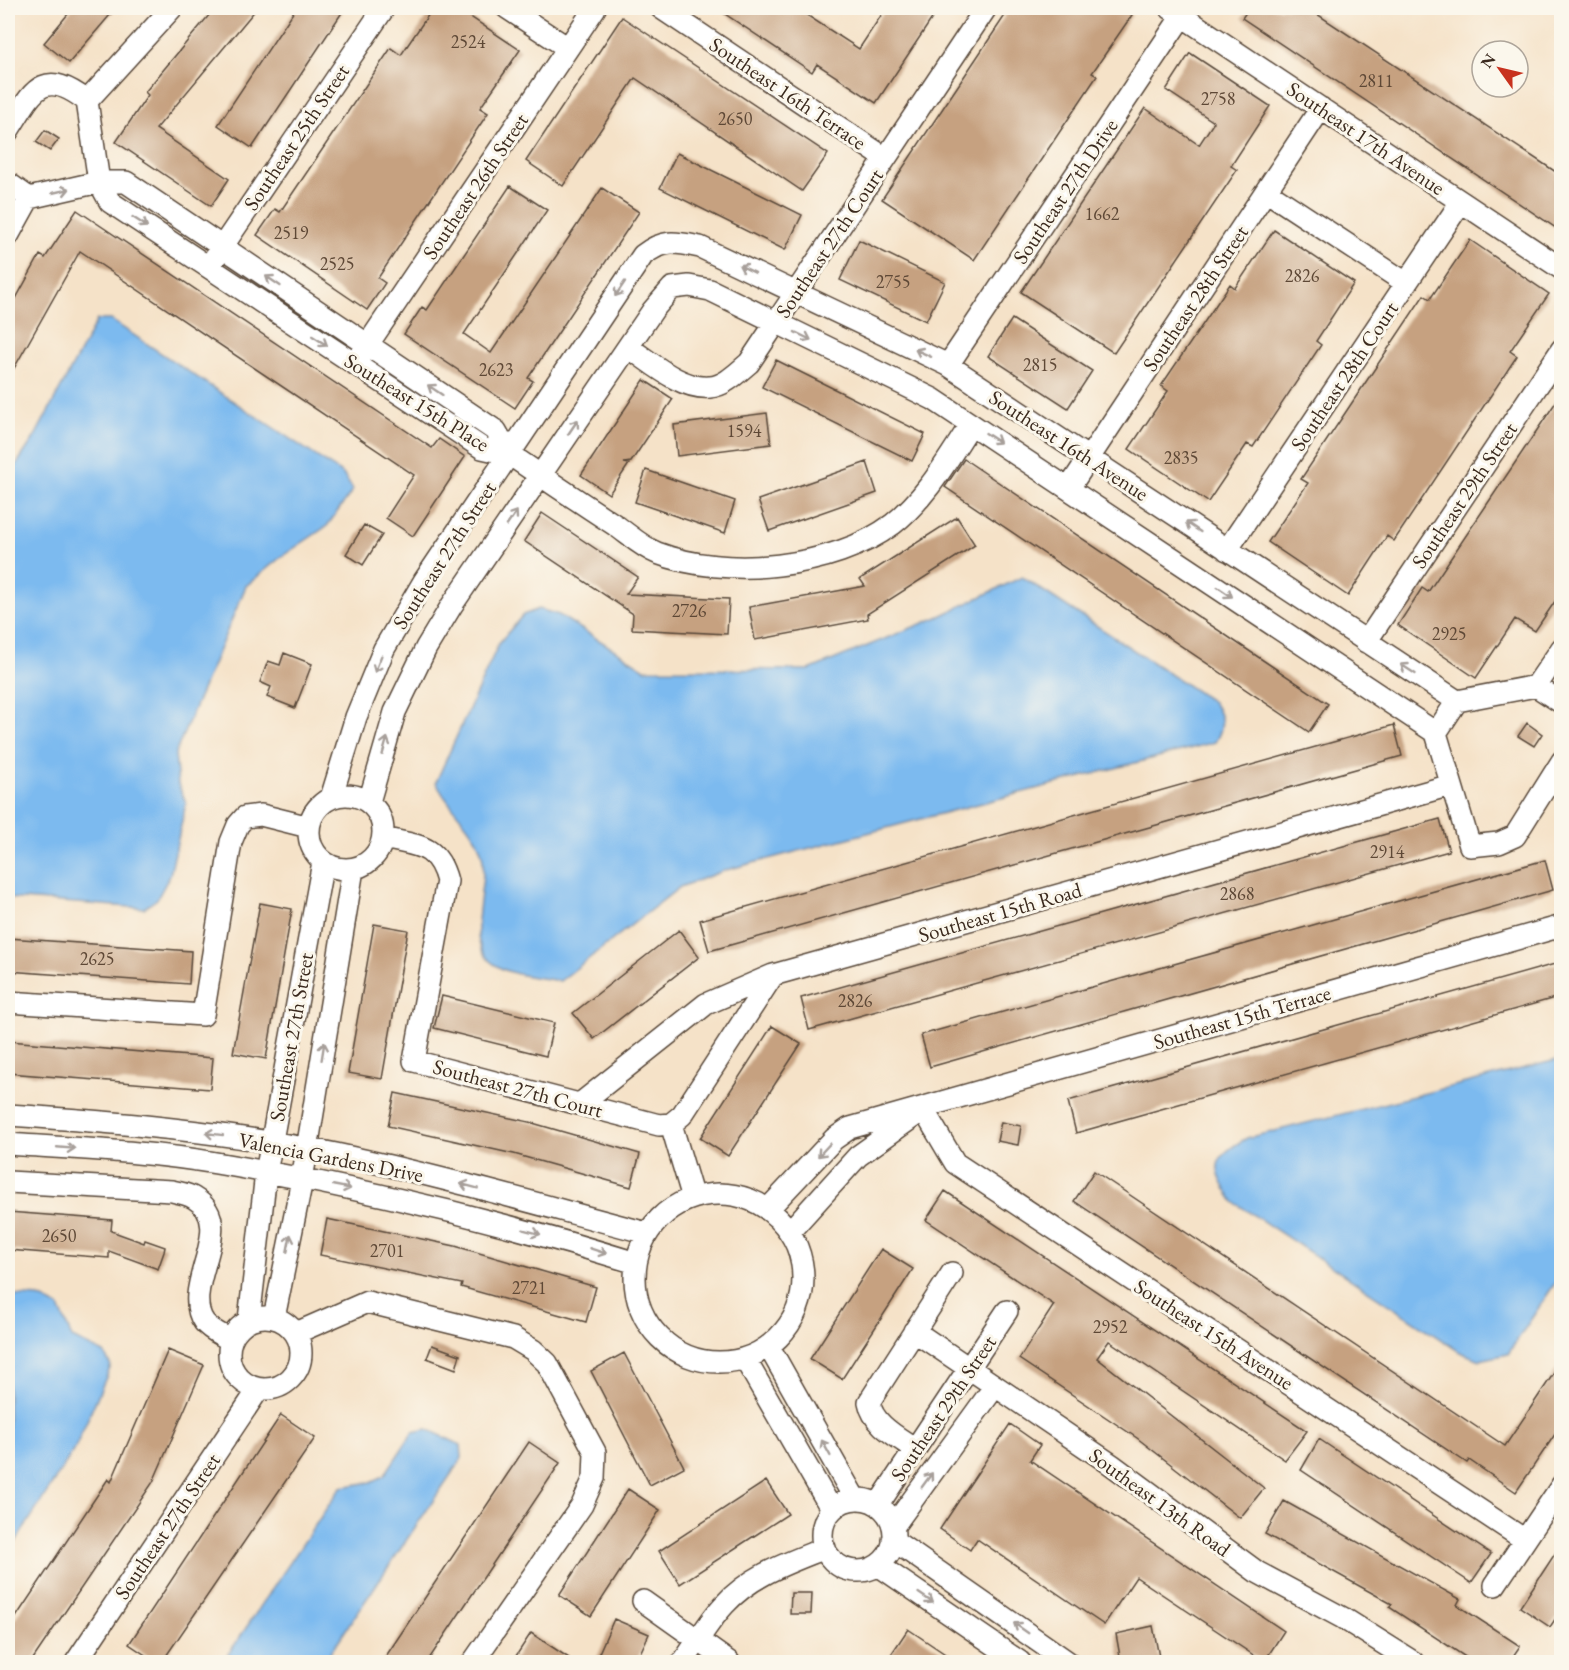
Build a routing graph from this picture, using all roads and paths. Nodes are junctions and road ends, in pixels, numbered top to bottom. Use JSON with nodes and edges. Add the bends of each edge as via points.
{"nodes":[{"id":1,"x":172,"y":8,"type":"edge"},
{"id":2,"x":384,"y":8,"type":"edge"},
{"id":3,"x":507,"y":8,"type":"edge"},
{"id":4,"x":595,"y":8,"type":"edge"},
{"id":5,"x":661,"y":8,"type":"edge"},
{"id":6,"x":986,"y":8,"type":"edge"},
{"id":7,"x":1176,"y":12,"type":"edge"},
{"id":8,"x":568,"y":48,"type":"junction"},
{"id":9,"x":87,"y":101,"type":"junction"},
{"id":10,"x":1321,"y":108,"type":"junction"},
{"id":11,"x":8,"y":131,"type":"edge"},
{"id":12,"x":885,"y":158,"type":"junction"},
{"id":13,"x":99,"y":182,"type":"junction"},
{"id":14,"x":8,"y":183,"type":"edge"},
{"id":15,"x":1266,"y":191,"type":"junction"},
{"id":16,"x":29,"y":198,"type":"junction"},
{"id":17,"x":1461,"y":202,"type":"junction"},
{"id":18,"x":8,"y":236,"type":"edge"},
{"id":19,"x":657,"y":244,"type":"joint"},
{"id":20,"x":222,"y":247,"type":"junction"},
{"id":21,"x":209,"y":267,"type":"junction"},
{"id":22,"x":1562,"y":269,"type":"edge"},
{"id":23,"x":1406,"y":283,"type":"junction"},
{"id":24,"x":672,"y":288,"type":"joint"},
{"id":25,"x":795,"y":292,"type":"junction"},
{"id":26,"x":776,"y":322,"type":"junction"},
{"id":27,"x":368,"y":345,"type":"junction"},
{"id":28,"x":628,"y":347,"type":"junction"},
{"id":29,"x":1562,"y":349,"type":"edge"},
{"id":30,"x":355,"y":364,"type":"junction"},
{"id":31,"x":948,"y":365,"type":"junction"},
{"id":32,"x":971,"y":424,"type":"junction"},
{"id":33,"x":509,"y":454,"type":"junction"},
{"id":34,"x":1089,"y":458,"type":"junction"},
{"id":35,"x":541,"y":476,"type":"junction"},
{"id":36,"x":1069,"y":488,"type":"junction"},
{"id":37,"x":1227,"y":550,"type":"junction"},
{"id":38,"x":1366,"y":642,"type":"junction"},
{"id":39,"x":1562,"y":648,"type":"edge"},
{"id":40,"x":1536,"y":686,"type":"junction"},
{"id":41,"x":1457,"y":701,"type":"junction"},
{"id":42,"x":1562,"y":703,"type":"edge"},
{"id":43,"x":1436,"y":733,"type":"junction"},
{"id":44,"x":1562,"y":760,"type":"edge"},
{"id":45,"x":1452,"y":785,"type":"junction"},
{"id":46,"x":332,"y":798,"type":"junction"},
{"id":47,"x":369,"y":802,"type":"junction"},
{"id":48,"x":309,"y":827,"type":"junction"},
{"id":49,"x":383,"y":838,"type":"junction"},
{"id":50,"x":323,"y":862,"type":"junction"},
{"id":51,"x":353,"y":869,"type":"junction"},
{"id":52,"x":316,"y":904,"type":"junction"},
{"id":53,"x":346,"y":910,"type":"junction"},
{"id":54,"x":1562,"y":926,"type":"edge"},
{"id":55,"x":773,"y":975,"type":"junction"},
{"id":56,"x":8,"y":1002,"type":"edge"},
{"id":57,"x":580,"y":1104,"type":"junction"},
{"id":58,"x":923,"y":1109,"type":"junction"},
{"id":59,"x":8,"y":1115,"type":"edge"},
{"id":60,"x":671,"y":1124,"type":"junction"},
{"id":61,"x":850,"y":1128,"type":"junction"},
{"id":62,"x":8,"y":1144,"type":"edge"},
{"id":63,"x":272,"y":1144,"type":"junction"},
{"id":64,"x":307,"y":1149,"type":"junction"},
{"id":65,"x":858,"y":1156,"type":"junction"},
{"id":66,"x":266,"y":1173,"type":"junction"},
{"id":67,"x":302,"y":1180,"type":"junction"},
{"id":68,"x":8,"y":1182,"type":"edge"},
{"id":69,"x":693,"y":1198,"type":"junction"},
{"id":70,"x":768,"y":1209,"type":"junction"},
{"id":71,"x":790,"y":1231,"type":"junction"},
{"id":72,"x":647,"y":1233,"type":"junction"},
{"id":73,"x":636,"y":1263,"type":"junction"},
{"id":74,"x":952,"y":1273,"type":"dead end"},
{"id":75,"x":1007,"y":1311,"type":"dead end"},
{"id":76,"x":274,"y":1318,"type":"junction"},
{"id":77,"x":249,"y":1320,"type":"junction"},
{"id":78,"x":914,"y":1331,"type":"junction"},
{"id":79,"x":296,"y":1333,"type":"junction"},
{"id":80,"x":230,"y":1340,"type":"junction"},
{"id":81,"x":769,"y":1347,"type":"junction"},
{"id":82,"x":745,"y":1359,"type":"junction"},
{"id":83,"x":969,"y":1369,"type":"junction"},
{"id":84,"x":995,"y":1386,"type":"junction"},
{"id":85,"x":258,"y":1390,"type":"junction"},
{"id":86,"x":915,"y":1449,"type":"junction"},
{"id":87,"x":1562,"y":1485,"type":"edge"},
{"id":88,"x":855,"y":1499,"type":"junction"},
{"id":89,"x":878,"y":1505,"type":"junction"},
{"id":90,"x":832,"y":1510,"type":"junction"},
{"id":91,"x":893,"y":1533,"type":"junction"},
{"id":92,"x":1525,"y":1540,"type":"junction"},
{"id":93,"x":825,"y":1548,"type":"junction"},
{"id":94,"x":878,"y":1565,"type":"junction"},
{"id":95,"x":1495,"y":1585,"type":"dead end"},
{"id":96,"x":644,"y":1601,"type":"dead end"},
{"id":97,"x":698,"y":1641,"type":"junction"},
{"id":98,"x":76,"y":1662,"type":"edge"},
{"id":99,"x":473,"y":1662,"type":"edge"},
{"id":100,"x":683,"y":1662,"type":"edge"},
{"id":101,"x":729,"y":1662,"type":"edge"},
{"id":102,"x":1020,"y":1662,"type":"edge"},
{"id":103,"x":1068,"y":1662,"type":"edge"},
{"id":104,"x":1413,"y":1662,"type":"edge"}],
"edges":[{"from":1,"to":9,"type":"street"},
{"from":2,"to":20,"type":"street","name":"Southeast 25th Street"},
{"from":3,"to":8,"type":"street"},
{"from":4,"to":8,"type":"street","name":"Southeast 26th Street"},
{"from":5,"to":12,"type":"street","name":"Southeast 16th Terrace"},
{"from":6,"to":12,"type":"street","name":"Southeast 27th Court"},
{"from":7,"to":10,"type":"street","name":"Southeast 17th Avenue"},
{"from":7,"to":31,"type":"street","name":"Southeast 27th Drive"},
{"from":8,"to":27,"type":"street","name":"Southeast 26th Street"},
{"from":9,"to":11,"type":"street","via":[[70,88],[43,84],[34,91]]},
{"from":9,"to":13,"type":"street"},
{"from":10,"to":15,"type":"street","name":"Southeast 28th Street"},
{"from":10,"to":17,"type":"street","name":"Southeast 17th Avenue"},
{"from":12,"to":25,"type":"street","name":"Southeast 27th Court"},
{"from":16,"to":13,"type":"street","one_way":true},
{"from":13,"to":20,"type":"street","name":"Southeast 15th Place","via":[[126,182]]},
{"from":13,"to":21,"type":"street","name":"Southeast 15th Place","one_way":true,"via":[[110,202]]},
{"from":14,"to":16,"type":"street"},
{"from":15,"to":23,"type":"street"},
{"from":15,"to":34,"type":"street","name":"Southeast 28th Street"},
{"from":16,"to":18,"type":"street"},
{"from":17,"to":22,"type":"street","name":"Southeast 17th Avenue"},
{"from":17,"to":23,"type":"street","name":"Southeast 28th Court"},
{"from":25,"to":19,"type":"street","name":"Southeast 16th Avenue","one_way":true,"via":[[700,247],[674,242]]},
{"from":19,"to":33,"type":"street","name":"Southeast 27th Street","one_way":true,"via":[[643,255]]},
{"from":20,"to":21,"type":"street","name":"Southeast 25th Street"},
{"from":27,"to":20,"type":"street","name":"Southeast 15th Place","one_way":true},
{"from":21,"to":30,"type":"street","name":"Southeast 15th Place","one_way":true},
{"from":23,"to":37,"type":"street","name":"Southeast 28th Court"},
{"from":24,"to":26,"type":"street","name":"Southeast 16th Avenue","via":[[710,290]]},
{"from":24,"to":28,"type":"street","name":"Southeast 27th Street"},
{"from":25,"to":26,"type":"street","name":"Southeast 27th Court"},
{"from":31,"to":25,"type":"street","name":"Southeast 16th Avenue","one_way":true},
{"from":26,"to":28,"type":"street","name":"Southeast 27th Court","via":[[749,363],[729,380],[711,387],[689,385]]},
{"from":26,"to":32,"type":"street","name":"Southeast 16th Avenue","one_way":true,"via":[[933,399]]},
{"from":27,"to":30,"type":"street","name":"Southeast 26th Street"},
{"from":33,"to":27,"type":"street","name":"Southeast 15th Place","one_way":true,"via":[[496,431]]},
{"from":35,"to":28,"type":"street","name":"Southeast 27th Street","one_way":true},
{"from":29,"to":38,"type":"street","name":"Southeast 29th Street"},
{"from":30,"to":33,"type":"street","name":"Southeast 15th Place","via":[[482,448]]},
{"from":31,"to":34,"type":"street","name":"Southeast 16th Avenue"},
{"from":32,"to":35,"type":"street","via":[[924,494],[892,524],[821,557],[759,567],[727,566],[656,552]]},
{"from":32,"to":36,"type":"street","name":"Southeast 16th Avenue","one_way":true},
{"from":33,"to":35,"type":"street"},
{"from":33,"to":46,"type":"street","name":"Southeast 27th Street","one_way":true,"via":[[424,581],[384,649],[356,717]]},
{"from":34,"to":36,"type":"street","name":"Southeast 28th Street"},
{"from":37,"to":34,"type":"street","name":"Southeast 16th Avenue","one_way":true},
{"from":47,"to":35,"type":"street","name":"Southeast 27th Street","one_way":true,"via":[[395,712],[426,648]]},
{"from":36,"to":43,"type":"street","name":"Southeast 16th Avenue","one_way":true},
{"from":37,"to":38,"type":"street","name":"Southeast 16th Avenue"},
{"from":41,"to":38,"type":"street","name":"Southeast 16th Avenue","one_way":true},
{"from":39,"to":40,"type":"street"},
{"from":40,"to":41,"type":"street"},
{"from":40,"to":42,"type":"street"},
{"from":41,"to":43,"type":"street"},
{"from":43,"to":45,"type":"street"},
{"from":44,"to":45,"type":"street","via":[[1515,836],[1499,843],[1470,846]]},
{"from":45,"to":55,"type":"street","name":"Southeast 15th Road"},
{"from":46,"to":47,"type":"street","via":[[351,795]]},
{"from":46,"to":48,"type":"street","via":[[313,814]]},
{"from":47,"to":49,"type":"street","via":[[381,818]]},
{"from":48,"to":50,"type":"street","via":[[311,846]]},
{"from":48,"to":56,"type":"street","via":[[261,815],[245,817],[237,825],[203,1016]]},
{"from":49,"to":51,"type":"street","via":[[373,858]]},
{"from":49,"to":57,"type":"street","name":"Southeast 27th Court","via":[[426,848],[442,862],[447,881],[414,1061]]},
{"from":50,"to":51,"type":"street"},
{"from":50,"to":52,"type":"street","name":"Southeast 27th Street"},
{"from":51,"to":53,"type":"street","name":"Southeast 27th Street"},
{"from":52,"to":53,"type":"street"},
{"from":52,"to":63,"type":"street","name":"Southeast 27th Street"},
{"from":64,"to":53,"type":"street","name":"Southeast 27th Street","one_way":true},
{"from":54,"to":58,"type":"street","name":"Southeast 15th Terrace"},
{"from":55,"to":57,"type":"street","name":"Southeast 15th Road","via":[[706,1004]]},
{"from":55,"to":60,"type":"street","via":[[682,1115]]},
{"from":57,"to":60,"type":"street","name":"Southeast 27th Court","via":[[659,1125]]},
{"from":58,"to":61,"type":"street","name":"Southeast 15th Terrace"},
{"from":58,"to":65,"type":"street","name":"Southeast 15th Terrace"},
{"from":58,"to":92,"type":"street","name":"Southeast 15th Avenue","via":[[955,1163]]},
{"from":63,"to":59,"type":"street","name":"Valencia Gardens Drive","one_way":true,"via":[[101,1121]]},
{"from":60,"to":69,"type":"street"},
{"from":61,"to":65,"type":"street"},
{"from":61,"to":70,"type":"street","name":"Southeast 15th Terrace","one_way":true,"via":[[834,1139]]},
{"from":62,"to":66,"type":"street","name":"Valencia Gardens Drive","one_way":true,"via":[[214,1162]]},
{"from":63,"to":64,"type":"street","name":"Valencia Gardens Drive"},
{"from":63,"to":66,"type":"street","name":"Southeast 27th Street"},
{"from":64,"to":67,"type":"street","name":"Southeast 27th Street"},
{"from":72,"to":64,"type":"street","name":"Valencia Gardens Drive","one_way":true,"via":[[463,1184]]},
{"from":65,"to":71,"type":"street","name":"Southeast 15th Terrace"},
{"from":66,"to":67,"type":"street","name":"Valencia Gardens Drive"},
{"from":66,"to":77,"type":"street","name":"Southeast 27th Street"},
{"from":67,"to":73,"type":"street","name":"Valencia Gardens Drive","one_way":true,"via":[[460,1213]]},
{"from":76,"to":67,"type":"street","name":"Southeast 27th Street","one_way":true},
{"from":68,"to":80,"type":"street","via":[[172,1191],[194,1198],[208,1210],[212,1231],[198,1293],[199,1313],[205,1324]]},
{"from":69,"to":70,"type":"street","via":[[719,1194],[745,1197]]},
{"from":69,"to":72,"type":"street","via":[[667,1212]]},
{"from":70,"to":71,"type":"street"},
{"from":71,"to":81,"type":"street","via":[[801,1255],[804,1280],[799,1306],[788,1329]]},
{"from":72,"to":73,"type":"street"},
{"from":73,"to":82,"type":"street","via":[[635,1288],[641,1312],[654,1333],[673,1350],[696,1360],[720,1363]]},
{"from":74,"to":78,"type":"street"},
{"from":75,"to":83,"type":"street","name":"Southeast 29th Street"},
{"from":76,"to":77,"type":"street"},
{"from":76,"to":79,"type":"street"},
{"from":77,"to":80,"type":"street"},
{"from":78,"to":83,"type":"street","name":"Southeast 13th Road"},
{"from":78,"to":86,"type":"street","via":[[869,1402],[871,1412],[882,1425]]},
{"from":79,"to":85,"type":"street","via":[[301,1357],[291,1379],[270,1390]]},
{"from":79,"to":99,"type":"street","via":[[367,1302],[513,1338],[547,1363],[595,1452],[594,1478],[582,1505]]},
{"from":80,"to":85,"type":"street","via":[[230,1366],[236,1377]]},
{"from":81,"to":82,"type":"street"},
{"from":88,"to":81,"type":"street","one_way":true},
{"from":82,"to":90,"type":"street"},
{"from":83,"to":84,"type":"street","name":"Southeast 13th Road"},
{"from":83,"to":86,"type":"street","name":"Southeast 29th Street"},
{"from":91,"to":84,"type":"street","name":"Southeast 29th Street","one_way":true},
{"from":84,"to":104,"type":"street","name":"Southeast 13th Road","via":[[1112,1465],[1257,1572]]},
{"from":85,"to":98,"type":"street","name":"Southeast 27th Street"},
{"from":86,"to":89,"type":"street","name":"Southeast 29th Street"},
{"from":87,"to":92,"type":"street"},
{"from":88,"to":89,"type":"street"},
{"from":88,"to":90,"type":"street"},
{"from":89,"to":91,"type":"street","via":[[890,1518]]},
{"from":90,"to":93,"type":"street","via":[[823,1528]]},
{"from":91,"to":94,"type":"street","via":[[891,1549]]},
{"from":103,"to":91,"type":"street","one_way":true},
{"from":92,"to":95,"type":"street"},
{"from":93,"to":94,"type":"street","via":[[831,1558],[850,1570]]},
{"from":93,"to":97,"type":"street","via":[[749,1582],[723,1606]]},
{"from":94,"to":102,"type":"street","one_way":true},
{"from":96,"to":97,"type":"street"},
{"from":97,"to":100,"type":"street"},
{"from":97,"to":101,"type":"street"}]}
